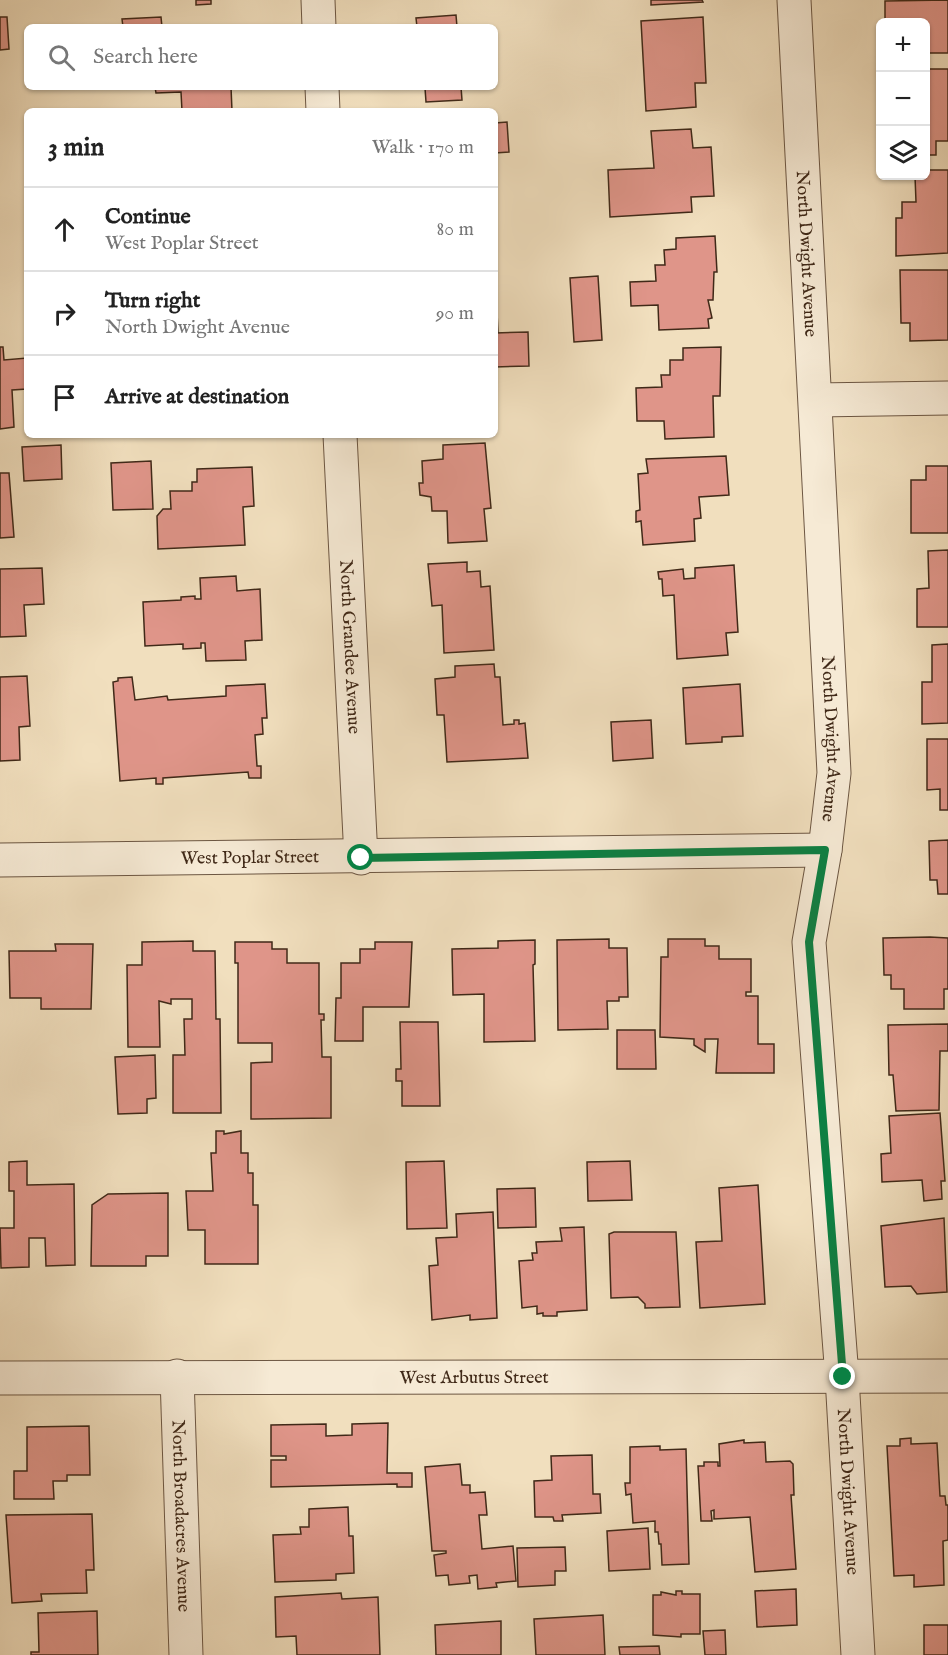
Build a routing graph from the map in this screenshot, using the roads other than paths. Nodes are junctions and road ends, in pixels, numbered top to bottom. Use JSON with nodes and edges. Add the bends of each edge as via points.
{"nodes":[{"id":1,"x":318,"y":0,"type":"edge"},
{"id":2,"x":794,"y":0,"type":"edge"},
{"id":3,"x":319,"y":24,"type":"edge"},
{"id":4,"x":322,"y":90,"type":"edge"},
{"id":5,"x":324,"y":108,"type":"edge"},
{"id":6,"x":948,"y":398,"type":"edge"},
{"id":7,"x":816,"y":399,"type":"junction"},
{"id":8,"x":340,"y":438,"type":"edge"},
{"id":9,"x":825,"y":850,"type":"junction"},
{"id":10,"x":361,"y":858,"type":"junction"},
{"id":11,"x":0,"y":860,"type":"edge"},
{"id":12,"x":177,"y":1376,"type":"junction"},
{"id":13,"x":948,"y":1376,"type":"edge"},
{"id":14,"x":843,"y":1377,"type":"junction"},
{"id":15,"x":0,"y":1378,"type":"edge"},
{"id":16,"x":186,"y":1655,"type":"edge"},
{"id":17,"x":858,"y":1655,"type":"edge"}],
"edges":[{"from":1,"to":3,"type":"street"},
{"from":2,"to":7,"type":"street","name":"North Dwight Avenue"},
{"from":4,"to":5,"type":"street"},
{"from":6,"to":7,"type":"street"},
{"from":7,"to":9,"type":"street","name":"North Dwight Avenue","via":[[834,773]]},
{"from":8,"to":10,"type":"street","name":"North Grandee Avenue"},
{"from":9,"to":10,"type":"street","name":"West Poplar Street"},
{"from":9,"to":14,"type":"street","name":"North Dwight Avenue","via":[[809,942]]},
{"from":10,"to":11,"type":"street","name":"West Poplar Street"},
{"from":12,"to":14,"type":"street","name":"West Arbutus Street"},
{"from":12,"to":15,"type":"street","name":"West Arbutus Street"},
{"from":12,"to":16,"type":"street","name":"North Broadacres Avenue"},
{"from":13,"to":14,"type":"street","name":"West Arbutus Street"},
{"from":14,"to":17,"type":"street","name":"North Dwight Avenue"}]}
